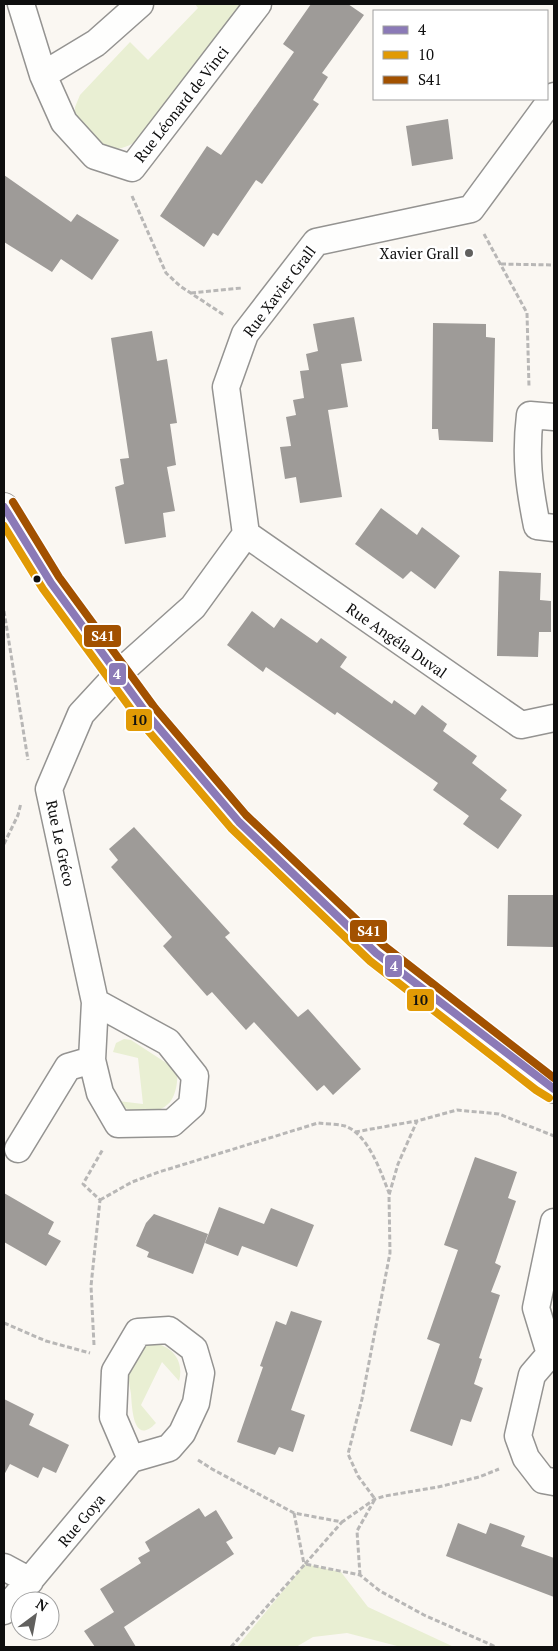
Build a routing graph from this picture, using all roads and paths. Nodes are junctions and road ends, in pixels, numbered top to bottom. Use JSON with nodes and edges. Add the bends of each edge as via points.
{"nodes":[{"id":1,"x":21,"y":4,"type":"edge"},
{"id":2,"x":140,"y":4,"type":"edge"},
{"id":3,"x":258,"y":4,"type":"edge"},
{"id":4,"x":43,"y":75,"type":"junction"},
{"id":5,"x":554,"y":96,"type":"edge"},
{"id":6,"x":132,"y":168,"type":"junction"},
{"id":7,"x":471,"y":209,"type":"junction"},
{"id":8,"x":501,"y":264,"type":"junction"},
{"id":9,"x":554,"y":266,"type":"edge"},
{"id":10,"x":283,"y":285,"type":"junction"},
{"id":11,"x":191,"y":293,"type":"junction"},
{"id":12,"x":245,"y":334,"type":"junction"},
{"id":13,"x":542,"y":416,"type":"edge"},
{"id":14,"x":4,"y":507,"type":"edge"},
{"id":15,"x":554,"y":528,"type":"edge"},
{"id":16,"x":246,"y":534,"type":"junction"},
{"id":17,"x":4,"y":611,"type":"edge"},
{"id":18,"x":118,"y":674,"type":"junction"},
{"id":19,"x":554,"y":718,"type":"edge"},
{"id":20,"x":29,"y":765,"type":"dead end"},
{"id":21,"x":22,"y":798,"type":"dead end"},
{"id":22,"x":4,"y":844,"type":"edge"},
{"id":23,"x":95,"y":1002,"type":"junction"},
{"id":24,"x":92,"y":1060,"type":"junction"},
{"id":25,"x":554,"y":1089,"type":"edge"},
{"id":26,"x":417,"y":1121,"type":"junction"},
{"id":27,"x":118,"y":1124,"type":"junction"},
{"id":28,"x":355,"y":1132,"type":"junction"},
{"id":29,"x":554,"y":1136,"type":"edge"},
{"id":30,"x":18,"y":1149,"type":"dead end"},
{"id":31,"x":389,"y":1195,"type":"junction"},
{"id":32,"x":100,"y":1200,"type":"junction"},
{"id":33,"x":554,"y":1222,"type":"edge"},
{"id":34,"x":4,"y":1323,"type":"edge"},
{"id":35,"x":552,"y":1353,"type":"edge"},
{"id":36,"x":182,"y":1433,"type":"junction"},
{"id":37,"x":526,"y":1458,"type":"junction"},
{"id":38,"x":131,"y":1459,"type":"junction"},
{"id":39,"x":554,"y":1482,"type":"edge"},
{"id":40,"x":375,"y":1499,"type":"junction"},
{"id":41,"x":294,"y":1513,"type":"junction"},
{"id":42,"x":342,"y":1522,"type":"junction"},
{"id":43,"x":304,"y":1564,"type":"junction"},
{"id":44,"x":4,"y":1567,"type":"edge"},
{"id":45,"x":360,"y":1575,"type":"junction"},
{"id":46,"x":30,"y":1581,"type":"junction"},
{"id":47,"x":4,"y":1611,"type":"edge"},
{"id":48,"x":231,"y":1647,"type":"edge"},
{"id":49,"x":496,"y":1647,"type":"edge"}],
"edges":[{"from":1,"to":4,"type":"street","name":"Rue Léonard de Vinci"},
{"from":2,"to":4,"type":"street","via":[[96,42]]},
{"from":3,"to":6,"type":"street","name":"Rue Léonard de Vinci"},
{"from":4,"to":6,"type":"street","name":"Rue Léonard de Vinci","via":[[64,122],[95,156]]},
{"from":5,"to":7,"type":"street"},
{"from":6,"to":11,"type":"path","via":[[132,198],[152,244],[166,273]]},
{"from":7,"to":8,"type":"path"},
{"from":7,"to":10,"type":"street","name":"Rue Xavier Grall","via":[[316,242]]},
{"from":8,"to":9,"type":"path"},
{"from":8,"to":13,"type":"path","via":[[527,313]]},
{"from":10,"to":11,"type":"path"},
{"from":10,"to":12,"type":"street","name":"Rue Xavier Grall"},
{"from":11,"to":12,"type":"path","via":[[217,309]]},
{"from":12,"to":16,"type":"street","name":"Rue Xavier Grall","via":[[226,388]]},
{"from":13,"to":15,"type":"street","via":[[527,441],[527,475],[536,526]]},
{"from":14,"to":18,"type":"street","via":[[51,583]]},
{"from":16,"to":18,"type":"street","via":[[193,606]]},
{"from":16,"to":19,"type":"street","name":"Rue Angéla Duval","via":[[521,725]]},
{"from":17,"to":20,"type":"path"},
{"from":18,"to":23,"type":"street","name":"Rue Le Gréco","via":[[81,714],[49,789]]},
{"from":18,"to":25,"type":"street","via":[[147,714],[239,822],[376,953]]},
{"from":21,"to":22,"type":"path"},
{"from":23,"to":24,"type":"street","name":"Rue Le Gréco"},
{"from":23,"to":27,"type":"street","via":[[168,1042],[195,1076],[192,1105],[172,1123]]},
{"from":24,"to":27,"type":"street","name":"Rue Le Gréco","via":[[100,1093]]},
{"from":24,"to":30,"type":"street","via":[[68,1067]]},
{"from":26,"to":28,"type":"path"},
{"from":26,"to":29,"type":"path","via":[[457,1110],[499,1114]]},
{"from":26,"to":31,"type":"path","via":[[398,1164]]},
{"from":27,"to":32,"type":"path","via":[[83,1184]]},
{"from":28,"to":31,"type":"path","via":[[377,1160]]},
{"from":28,"to":32,"type":"path","via":[[345,1126],[318,1123],[286,1131],[158,1172]]},
{"from":31,"to":40,"type":"path","via":[[390,1252],[362,1399],[348,1454],[358,1476]]},
{"from":32,"to":34,"type":"path","via":[[91,1286],[95,1354],[46,1341]]},
{"from":33,"to":35,"type":"street","via":[[536,1308]]},
{"from":35,"to":37,"type":"street","via":[[532,1375],[518,1436]]},
{"from":36,"to":38,"type":"street","via":[[169,1448]]},
{"from":36,"to":38,"type":"street","via":[[196,1403],[200,1373],[194,1349],[169,1330],[138,1332],[115,1371],[113,1417]]},
{"from":36,"to":41,"type":"path","via":[[188,1453]]},
{"from":37,"to":39,"type":"street","via":[[543,1480]]},
{"from":37,"to":40,"type":"path","via":[[478,1477]]},
{"from":38,"to":46,"type":"street","name":"Rue Goya"},
{"from":40,"to":42,"type":"path"},
{"from":40,"to":45,"type":"path","via":[[357,1531]]},
{"from":41,"to":42,"type":"path"},
{"from":41,"to":43,"type":"path"},
{"from":42,"to":43,"type":"path"},
{"from":43,"to":45,"type":"path"},
{"from":43,"to":48,"type":"path"},
{"from":44,"to":46,"type":"street"},
{"from":45,"to":49,"type":"path","via":[[380,1591],[424,1615]]},
{"from":46,"to":47,"type":"street","name":"Rue Goya"}]}
